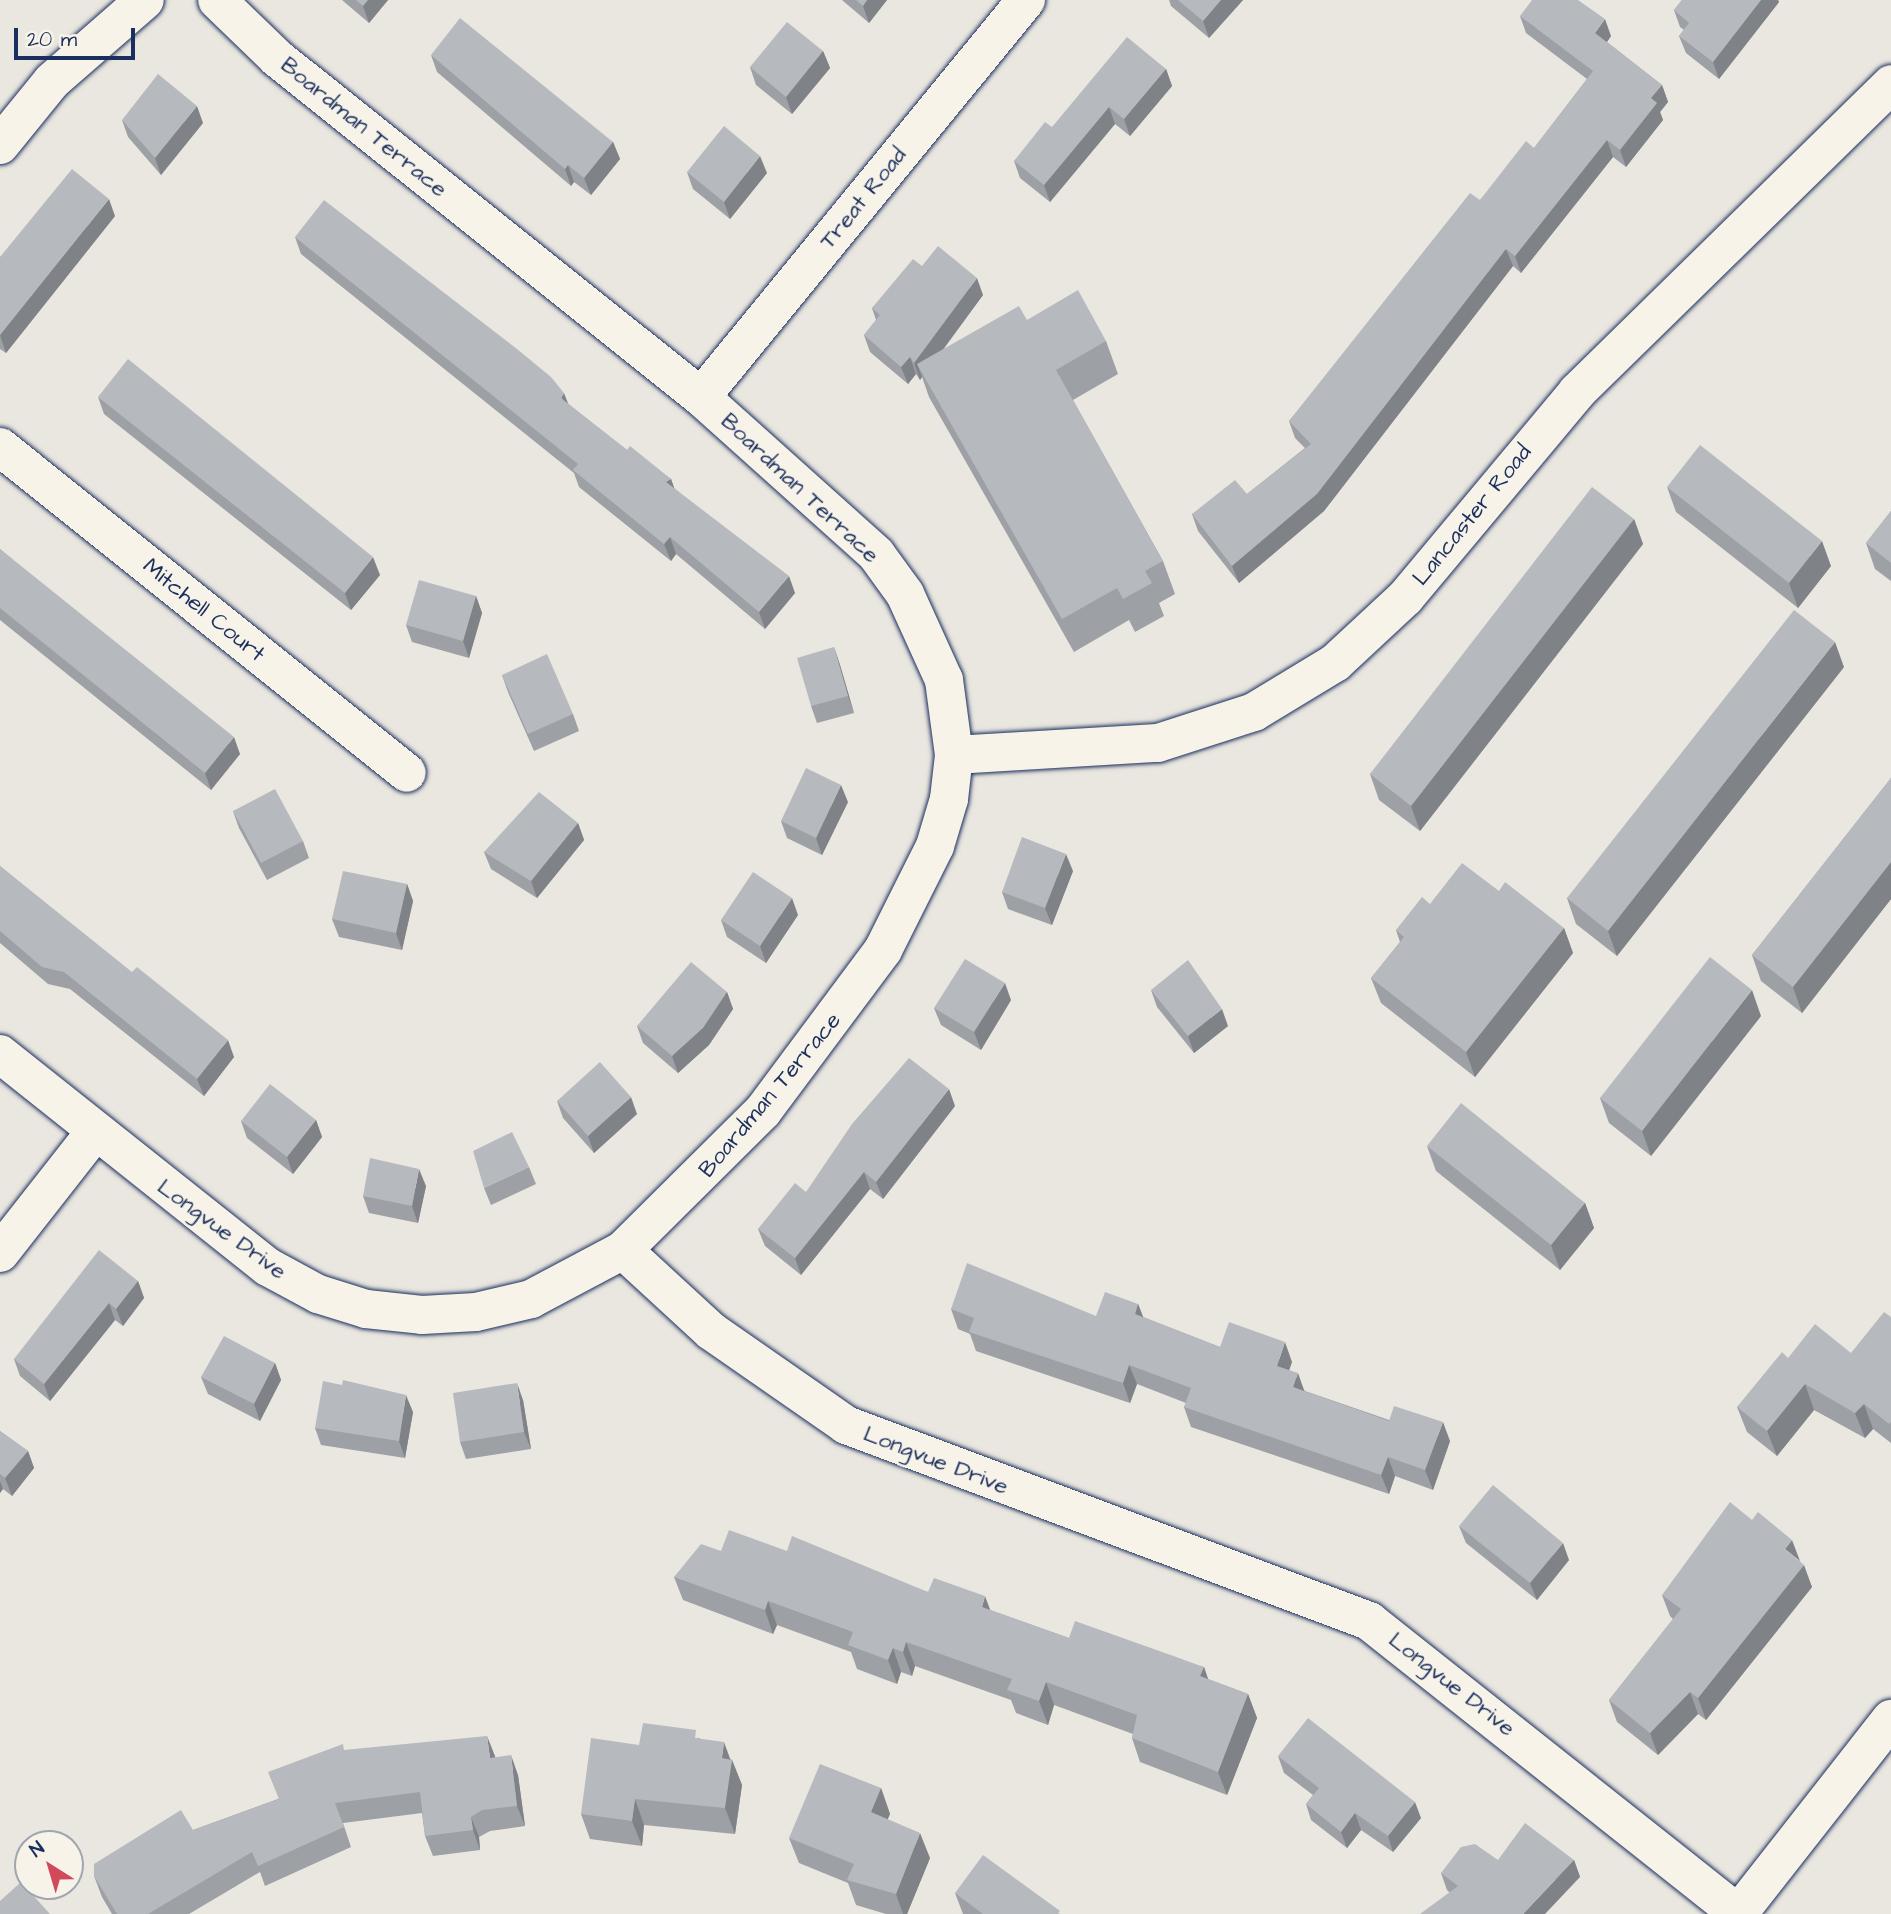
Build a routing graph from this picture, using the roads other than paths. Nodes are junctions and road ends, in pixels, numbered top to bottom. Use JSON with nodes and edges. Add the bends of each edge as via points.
{"nodes":[{"id":1,"x":145,"y":0,"type":"edge"},
{"id":2,"x":217,"y":0,"type":"edge"},
{"id":3,"x":1026,"y":0,"type":"edge"},
{"id":4,"x":1891,"y":84,"type":"edge"},
{"id":5,"x":0,"y":145,"type":"edge"},
{"id":6,"x":701,"y":397,"type":"junction"},
{"id":7,"x":0,"y":447,"type":"edge"},
{"id":8,"x":954,"y":755,"type":"junction"},
{"id":9,"x":407,"y":773,"type":"dead end"},
{"id":10,"x":0,"y":1054,"type":"edge"},
{"id":11,"x":94,"y":1133,"type":"junction"},
{"id":12,"x":623,"y":1250,"type":"junction"},
{"id":13,"x":0,"y":1253,"type":"edge"},
{"id":14,"x":1891,"y":1719,"type":"edge"},
{"id":15,"x":1738,"y":1913,"type":"edge"}],
"edges":[{"from":1,"to":5,"type":"street","via":[[52,81]]},
{"from":2,"to":6,"type":"street","name":"Boardman Terrace","via":[[277,58]]},
{"from":3,"to":6,"type":"street","name":"Treat Road"},
{"from":4,"to":8,"type":"street","name":"Lancaster Road","via":[[1577,392],[1405,598],[1335,663],[1254,712],[1158,743]]},
{"from":6,"to":8,"type":"street","name":"Boardman Terrace","via":[[876,554],[905,594],[944,680]]},
{"from":7,"to":9,"type":"street","name":"Mitchell Court"},
{"from":8,"to":12,"type":"street","name":"Boardman Terrace","via":[[935,846],[883,950],[763,1111]]},
{"from":10,"to":11,"type":"street","name":"Longvue Drive"},
{"from":11,"to":12,"type":"street","name":"Longvue Drive","via":[[268,1268],[366,1308],[477,1312],[531,1299]]},
{"from":11,"to":13,"type":"street"},
{"from":12,"to":15,"type":"street","name":"Longvue Drive","via":[[711,1331],[846,1425],[1369,1621]]},
{"from":14,"to":15,"type":"street"}]}
